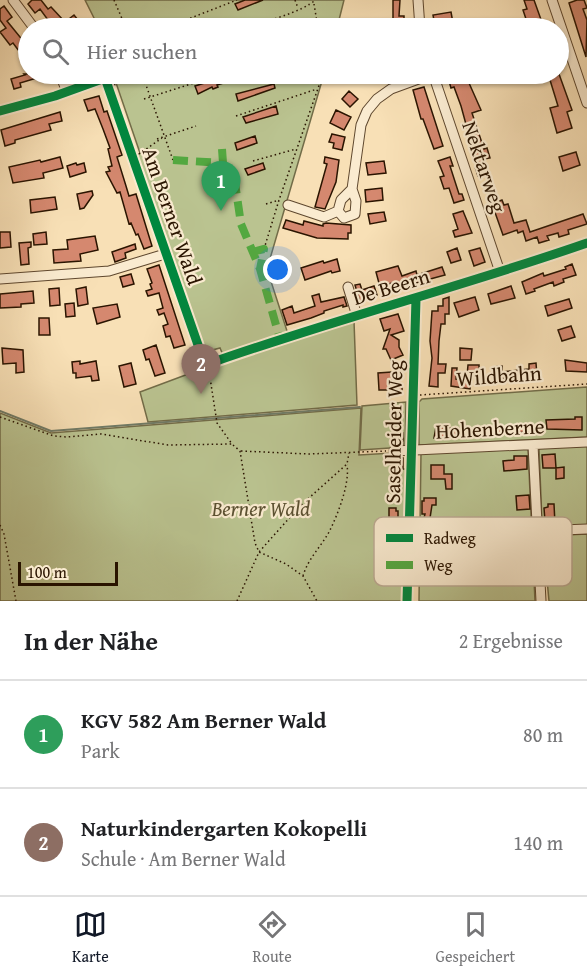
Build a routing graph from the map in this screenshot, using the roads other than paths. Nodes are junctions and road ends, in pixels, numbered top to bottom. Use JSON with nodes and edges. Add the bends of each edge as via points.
{"nodes":[{"id":1,"x":13,"y":0,"type":"edge"},
{"id":2,"x":418,"y":0,"type":"edge"},
{"id":3,"x":552,"y":0,"type":"edge"},
{"id":4,"x":26,"y":18,"type":"edge"},
{"id":5,"x":419,"y":18,"type":"edge"},
{"id":6,"x":559,"y":18,"type":"edge"},
{"id":7,"x":569,"y":47,"type":"edge"},
{"id":8,"x":64,"y":84,"type":"edge"},
{"id":9,"x":101,"y":84,"type":"edge"},
{"id":10,"x":110,"y":84,"type":"edge"},
{"id":11,"x":405,"y":84,"type":"edge"},
{"id":12,"x":435,"y":84,"type":"edge"},
{"id":13,"x":584,"y":88,"type":"edge"},
{"id":14,"x":68,"y":92,"type":"junction"},
{"id":15,"x":587,"y":103,"type":"edge"},
{"id":16,"x":0,"y":111,"type":"edge"},
{"id":17,"x":352,"y":189,"type":"junction"},
{"id":18,"x":288,"y":205,"type":"dead end"},
{"id":19,"x":338,"y":211,"type":"junction"},
{"id":20,"x":587,"y":243,"type":"edge"},
{"id":21,"x":165,"y":254,"type":"junction"},
{"id":22,"x":500,"y":272,"type":"junction"},
{"id":23,"x":0,"y":279,"type":"edge"},
{"id":24,"x":348,"y":287,"type":"dead end"},
{"id":25,"x":416,"y":299,"type":"junction"},
{"id":26,"x":357,"y":316,"type":"junction"},
{"id":27,"x":207,"y":367,"type":"joint"},
{"id":28,"x":587,"y":442,"type":"edge"},
{"id":29,"x":534,"y":445,"type":"junction"},
{"id":30,"x":394,"y":451,"type":"road end"},
{"id":31,"x":412,"y":451,"type":"junction"},
{"id":32,"x":410,"y":517,"type":"edge"},
{"id":33,"x":537,"y":517,"type":"edge"},
{"id":34,"x":587,"y":529,"type":"edge"},
{"id":35,"x":572,"y":530,"type":"edge"},
{"id":36,"x":408,"y":586,"type":"edge"},
{"id":37,"x":540,"y":586,"type":"edge"},
{"id":38,"x":407,"y":601,"type":"edge"},
{"id":39,"x":541,"y":601,"type":"edge"}],
"edges":[{"from":1,"to":4,"type":"street"},
{"from":2,"to":5,"type":"street"},
{"from":3,"to":6,"type":"street"},
{"from":7,"to":13,"type":"street"},
{"from":8,"to":14,"type":"street"},
{"from":9,"to":14,"type":"street","name":"Am Berner Wald"},
{"from":10,"to":21,"type":"street","name":"Am Berner Wald"},
{"from":11,"to":17,"type":"street","via":[[377,99],[367,111],[361,125]]},
{"from":12,"to":22,"type":"street","name":"Nektarweg"},
{"from":13,"to":15,"type":"street"},
{"from":14,"to":16,"type":"street"},
{"from":17,"to":19,"type":"street"},
{"from":17,"to":19,"type":"street","via":[[355,214],[344,218]]},
{"from":18,"to":19,"type":"street","via":[[324,217]]},
{"from":20,"to":22,"type":"street","name":"De Beern"},
{"from":21,"to":23,"type":"street","via":[[109,271]]},
{"from":21,"to":27,"type":"street","name":"Am Berner Wald"},
{"from":22,"to":25,"type":"street","name":"De Beern"},
{"from":24,"to":26,"type":"street"},
{"from":25,"to":26,"type":"street","name":"De Beern"},
{"from":25,"to":31,"type":"street","name":"Saselheider Weg"},
{"from":26,"to":27,"type":"street","name":"De Beern","via":[[280,339]]},
{"from":28,"to":29,"type":"street","name":"Hohenberne"},
{"from":29,"to":31,"type":"street","name":"Hohenberne"},
{"from":29,"to":33,"type":"street"},
{"from":30,"to":31,"type":"street","name":"Hohenberne"},
{"from":31,"to":32,"type":"street","name":"Saselheider Weg"},
{"from":34,"to":35,"type":"street"},
{"from":36,"to":38,"type":"street","name":"Saselheider Weg"},
{"from":37,"to":39,"type":"street"}]}
